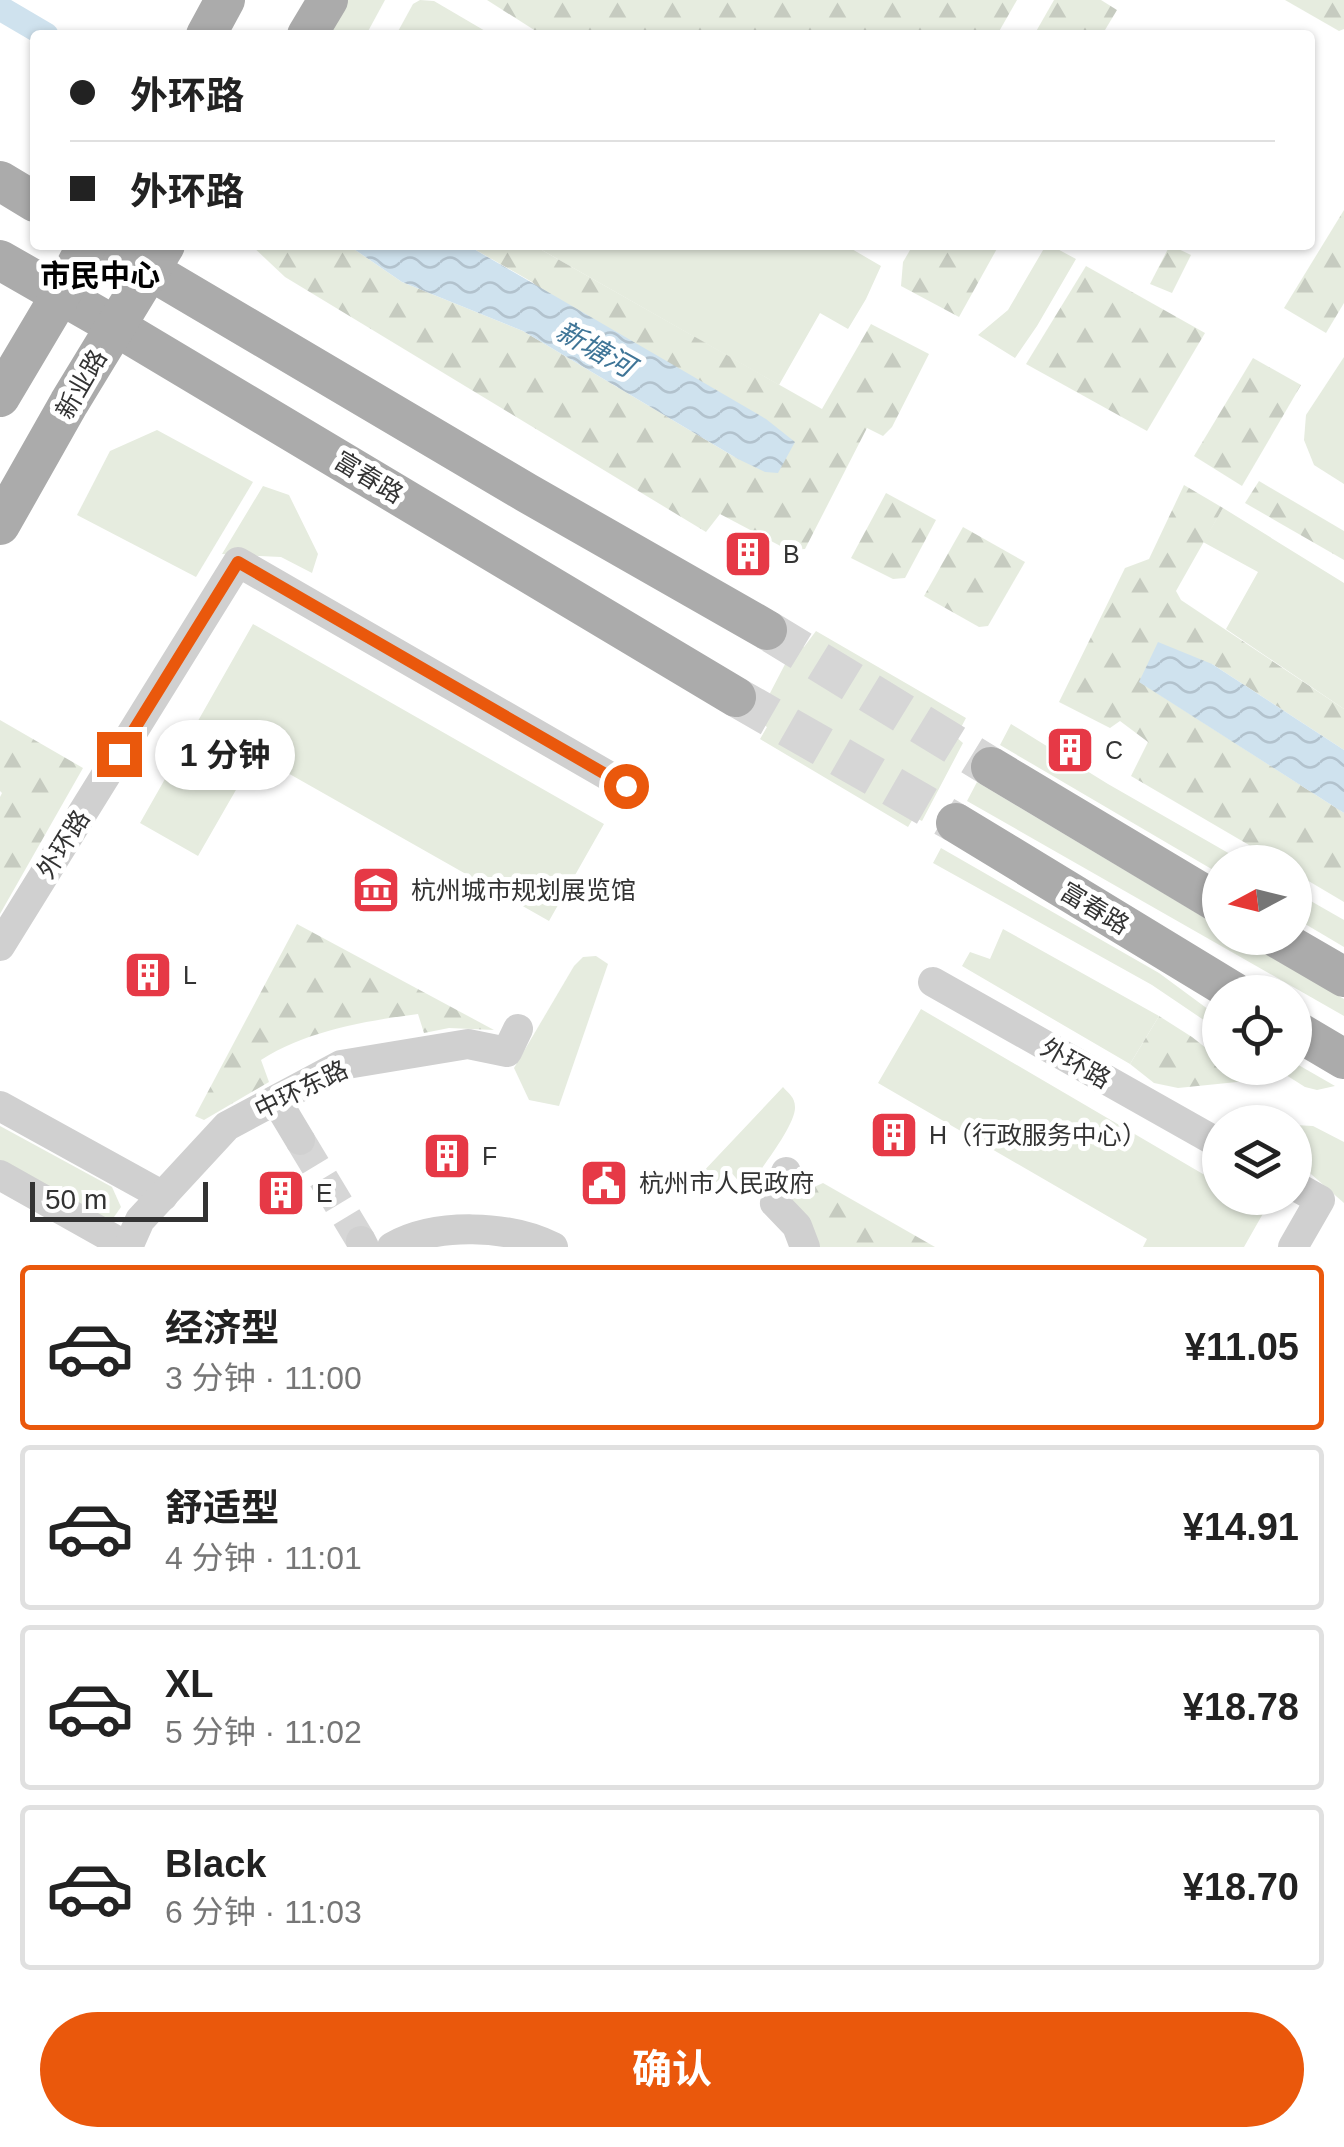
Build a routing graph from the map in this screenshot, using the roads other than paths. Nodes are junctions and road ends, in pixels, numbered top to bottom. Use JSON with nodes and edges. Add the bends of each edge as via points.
{"nodes":[{"id":1,"x":225,"y":0,"type":"edge"},
{"id":2,"x":300,"y":0,"type":"edge"},
{"id":3,"x":328,"y":0,"type":"edge"},
{"id":4,"x":209,"y":30,"type":"edge"},
{"id":5,"x":288,"y":30,"type":"edge"},
{"id":6,"x":310,"y":30,"type":"edge"},
{"id":7,"x":0,"y":181,"type":"edge"},
{"id":8,"x":30,"y":199,"type":"edge"},
{"id":9,"x":84,"y":250,"type":"edge"},
{"id":10,"x":128,"y":250,"type":"edge"},
{"id":11,"x":157,"y":257,"type":"edge"},
{"id":12,"x":0,"y":260,"type":"edge"},
{"id":13,"x":60,"y":296,"type":"junction"},
{"id":14,"x":115,"y":326,"type":"junction"},
{"id":15,"x":0,"y":397,"type":"edge"},
{"id":16,"x":0,"y":525,"type":"edge"},
{"id":17,"x":767,"y":630,"type":"tunnel mouth"},
{"id":18,"x":736,"y":697,"type":"tunnel mouth"},
{"id":19,"x":991,"y":767,"type":"tunnel mouth"},
{"id":20,"x":626,"y":786,"type":"dead end"},
{"id":21,"x":956,"y":823,"type":"tunnel mouth"},
{"id":22,"x":1202,"y":893,"type":"edge"},
{"id":23,"x":0,"y":946,"type":"edge"},
{"id":24,"x":1306,"y":955,"type":"edge"},
{"id":25,"x":1206,"y":975,"type":"edge"},
{"id":26,"x":1344,"y":977,"type":"edge"},
{"id":27,"x":932,"y":982,"type":"dead end"},
{"id":28,"x":518,"y":1028,"type":"dead end"},
{"id":29,"x":1312,"y":1040,"type":"edge"},
{"id":30,"x":1344,"y":1058,"type":"edge"},
{"id":31,"x":276,"y":1100,"type":"junction"},
{"id":32,"x":0,"y":1106,"type":"edge"},
{"id":33,"x":1202,"y":1134,"type":"edge"},
{"id":34,"x":300,"y":1140,"type":"tunnel mouth"},
{"id":35,"x":786,"y":1172,"type":"dead end"},
{"id":36,"x":0,"y":1175,"type":"edge"},
{"id":37,"x":162,"y":1196,"type":"junction"},
{"id":38,"x":1312,"y":1196,"type":"edge"},
{"id":39,"x":1312,"y":1214,"type":"edge"},
{"id":40,"x":1311,"y":1215,"type":"edge"},
{"id":41,"x":128,"y":1247,"type":"edge"},
{"id":42,"x":392,"y":1247,"type":"edge"},
{"id":43,"x":553,"y":1247,"type":"edge"},
{"id":44,"x":805,"y":1247,"type":"edge"},
{"id":45,"x":1293,"y":1247,"type":"edge"}],
"edges":[{"from":1,"to":4,"type":"main road"},
{"from":2,"to":5,"type":"main road"},
{"from":3,"to":6,"type":"main road"},
{"from":7,"to":8,"type":"main road"},
{"from":9,"to":13,"type":"main road"},
{"from":10,"to":11,"type":"main road"},
{"from":11,"to":14,"type":"main road","name":"新业路"},
{"from":11,"to":17,"type":"main road","via":[[526,493]]},
{"from":12,"to":13,"type":"main road","name":"富春路"},
{"from":13,"to":14,"type":"main road","name":"富春路"},
{"from":13,"to":15,"type":"main road"},
{"from":14,"to":16,"type":"main road","name":"新业路"},
{"from":14,"to":18,"type":"main road","name":"富春路"},
{"from":19,"to":22,"type":"main road"},
{"from":20,"to":23,"type":"street","name":"外环路","via":[[238,562]]},
{"from":21,"to":25,"type":"main road","name":"富春路"},
{"from":24,"to":26,"type":"main road"},
{"from":27,"to":33,"type":"street","name":"外环路"},
{"from":28,"to":31,"type":"street","name":"中环东路","via":[[507,1052],[468,1044],[341,1065]]},
{"from":29,"to":30,"type":"main road"},
{"from":31,"to":34,"type":"street"},
{"from":31,"to":37,"type":"street","name":"中环东路","via":[[227,1126]]},
{"from":32,"to":37,"type":"street"},
{"from":35,"to":44,"type":"street","via":[[774,1203]]},
{"from":36,"to":41,"type":"street"},
{"from":37,"to":41,"type":"street","name":"中环东路"},
{"from":38,"to":39,"type":"street","via":[[1320,1200]]},
{"from":40,"to":45,"type":"street"},
{"from":42,"to":43,"type":"street","via":[[469,1228],[533,1237]]}]}
